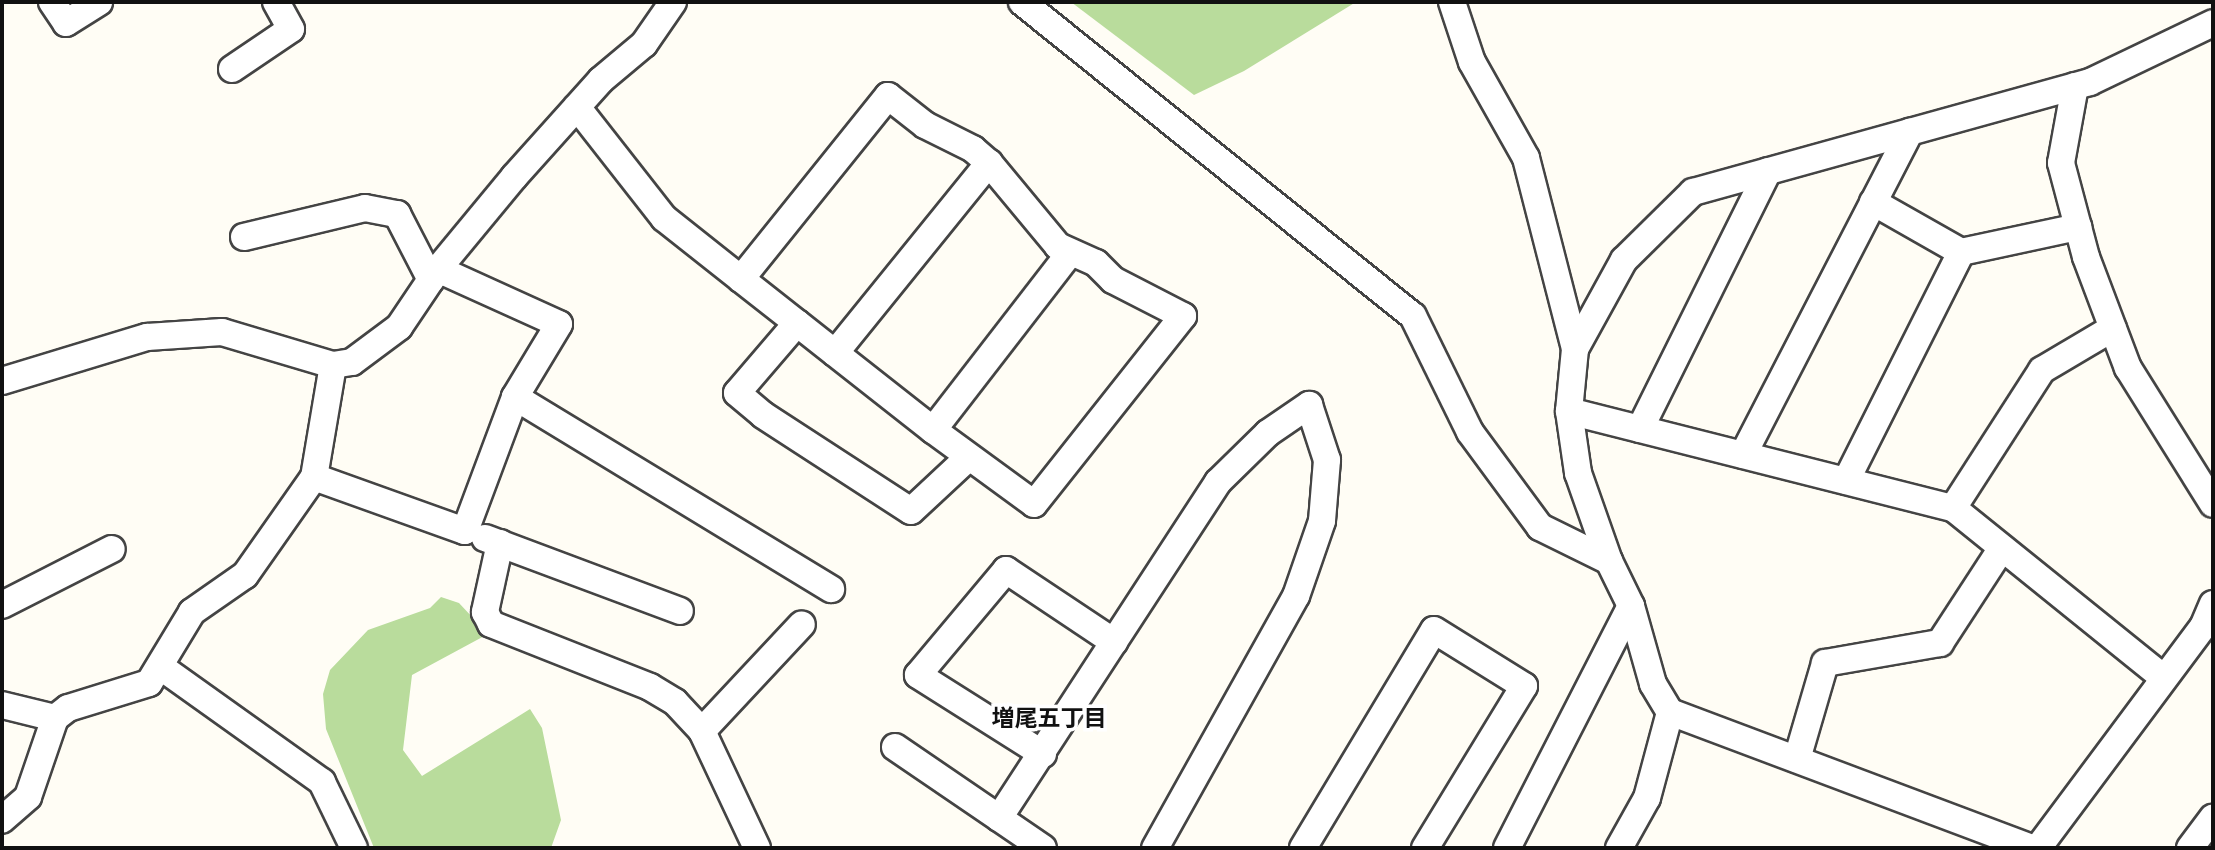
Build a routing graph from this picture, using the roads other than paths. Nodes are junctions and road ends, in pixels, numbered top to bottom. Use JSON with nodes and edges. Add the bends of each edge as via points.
{"nodes":[{"id":1,"x":52,"y":2,"type":"edge"},
{"id":2,"x":99,"y":2,"type":"edge"},
{"id":3,"x":276,"y":2,"type":"edge"},
{"id":4,"x":1022,"y":2,"type":"edge"},
{"id":5,"x":1452,"y":2,"type":"edge"},
{"id":6,"x":662,"y":6,"type":"edge"},
{"id":7,"x":2213,"y":23,"type":"edge"},
{"id":8,"x":232,"y":69,"type":"dead end"},
{"id":9,"x":2075,"y":86,"type":"junction"},
{"id":10,"x":577,"y":107,"type":"junction"},
{"id":11,"x":1910,"y":132,"type":"junction"},
{"id":12,"x":989,"y":163,"type":"junction"},
{"id":13,"x":1768,"y":171,"type":"junction"},
{"id":14,"x":1873,"y":202,"type":"junction"},
{"id":15,"x":2078,"y":227,"type":"junction"},
{"id":16,"x":244,"y":237,"type":"dead end"},
{"id":17,"x":1961,"y":252,"type":"junction"},
{"id":18,"x":1070,"y":253,"type":"junction"},
{"id":19,"x":434,"y":275,"type":"junction"},
{"id":20,"x":741,"y":279,"type":"junction"},
{"id":21,"x":797,"y":323,"type":"junction"},
{"id":22,"x":2113,"y":328,"type":"junction"},
{"id":23,"x":1575,"y":349,"type":"junction"},
{"id":24,"x":835,"y":353,"type":"junction"},
{"id":25,"x":333,"y":365,"type":"junction"},
{"id":26,"x":2,"y":381,"type":"edge"},
{"id":27,"x":515,"y":397,"type":"junction"},
{"id":28,"x":1569,"y":411,"type":"junction"},
{"id":29,"x":1640,"y":429,"type":"junction"},
{"id":30,"x":933,"y":430,"type":"junction"},
{"id":31,"x":1743,"y":455,"type":"junction"},
{"id":32,"x":969,"y":457,"type":"junction"},
{"id":33,"x":314,"y":477,"type":"junction"},
{"id":34,"x":1846,"y":481,"type":"junction"},
{"id":35,"x":2213,"y":504,"type":"edge"},
{"id":36,"x":1953,"y":508,"type":"junction"},
{"id":37,"x":466,"y":531,"type":"junction"},
{"id":38,"x":500,"y":543,"type":"junction"},
{"id":39,"x":2002,"y":548,"type":"junction"},
{"id":40,"x":112,"y":549,"type":"dead end"},
{"id":41,"x":1609,"y":561,"type":"junction"},
{"id":42,"x":831,"y":589,"type":"dead end"},
{"id":43,"x":2,"y":605,"type":"edge"},
{"id":44,"x":1631,"y":607,"type":"junction"},
{"id":45,"x":680,"y":611,"type":"dead end"},
{"id":46,"x":2210,"y":622,"type":"edge"},
{"id":47,"x":802,"y":624,"type":"dead end"},
{"id":48,"x":1114,"y":642,"type":"junction"},
{"id":49,"x":161,"y":667,"type":"junction"},
{"id":50,"x":2164,"y":678,"type":"junction"},
{"id":51,"x":2,"y":705,"type":"edge"},
{"id":52,"x":1670,"y":712,"type":"junction"},
{"id":53,"x":55,"y":718,"type":"junction"},
{"id":54,"x":702,"y":730,"type":"junction"},
{"id":55,"x":895,"y":747,"type":"dead end"},
{"id":56,"x":1043,"y":754,"type":"junction"},
{"id":57,"x":1797,"y":760,"type":"junction"},
{"id":58,"x":999,"y":818,"type":"junction"},
{"id":59,"x":2213,"y":818,"type":"edge"},
{"id":60,"x":2,"y":820,"type":"edge"},
{"id":61,"x":1629,"y":844,"type":"edge"},
{"id":62,"x":354,"y":848,"type":"edge"},
{"id":63,"x":757,"y":848,"type":"edge"},
{"id":64,"x":1043,"y":848,"type":"edge"},
{"id":65,"x":1155,"y":848,"type":"edge"},
{"id":66,"x":1303,"y":848,"type":"edge"},
{"id":67,"x":1425,"y":848,"type":"edge"},
{"id":68,"x":1507,"y":848,"type":"edge"},
{"id":69,"x":2031,"y":848,"type":"edge"},
{"id":70,"x":2038,"y":848,"type":"edge"},
{"id":71,"x":2190,"y":848,"type":"edge"}],
"edges":[{"from":1,"to":2,"type":"street","via":[[65,23]]},
{"from":3,"to":8,"type":"street","via":[[291,29]]},
{"from":4,"to":41,"type":"street","via":[[1413,316],[1470,432],[1540,527]]},
{"from":5,"to":23,"type":"street","via":[[1472,62],[1526,158]]},
{"from":6,"to":10,"type":"street","via":[[644,44]]},
{"from":7,"to":9,"type":"street"},
{"from":9,"to":11,"type":"street"},
{"from":9,"to":15,"type":"street","via":[[2061,163]]},
{"from":10,"to":19,"type":"street"},
{"from":10,"to":20,"type":"street","via":[[664,218]]},
{"from":11,"to":13,"type":"street"},
{"from":11,"to":14,"type":"street"},
{"from":12,"to":18,"type":"street","via":[[1029,215]]},
{"from":12,"to":20,"type":"street","via":[[973,149],[925,125],[888,96]]},
{"from":12,"to":24,"type":"street"},
{"from":13,"to":23,"type":"street","via":[[1693,192],[1624,260]]},
{"from":13,"to":29,"type":"street"},
{"from":14,"to":17,"type":"street"},
{"from":14,"to":31,"type":"street"},
{"from":15,"to":17,"type":"street"},
{"from":15,"to":22,"type":"street"},
{"from":16,"to":19,"type":"street","via":[[365,208],[397,214]]},
{"from":17,"to":34,"type":"street"},
{"from":18,"to":30,"type":"street"},
{"from":18,"to":32,"type":"street","via":[[1096,263],[1112,280],[1184,316],[1034,505]]},
{"from":19,"to":25,"type":"street","via":[[383,343],[352,362]]},
{"from":19,"to":27,"type":"street","via":[[559,324]]},
{"from":20,"to":21,"type":"street"},
{"from":21,"to":24,"type":"street"},
{"from":21,"to":32,"type":"street","via":[[737,393],[763,415],[911,511]]},
{"from":22,"to":35,"type":"street","via":[[2128,368]]},
{"from":22,"to":36,"type":"street","via":[[2042,370]]},
{"from":23,"to":28,"type":"street"},
{"from":24,"to":30,"type":"street"},
{"from":25,"to":26,"type":"street","via":[[222,332],[147,337]]},
{"from":25,"to":33,"type":"street"},
{"from":27,"to":37,"type":"street"},
{"from":27,"to":42,"type":"street"},
{"from":28,"to":29,"type":"street"},
{"from":28,"to":41,"type":"street","via":[[1578,473]]},
{"from":29,"to":31,"type":"street"},
{"from":30,"to":32,"type":"street"},
{"from":31,"to":34,"type":"street"},
{"from":33,"to":37,"type":"street"},
{"from":33,"to":49,"type":"street","via":[[245,575],[192,612]]},
{"from":34,"to":36,"type":"street"},
{"from":36,"to":39,"type":"street"},
{"from":37,"to":38,"type":"street"},
{"from":38,"to":45,"type":"street"},
{"from":38,"to":54,"type":"street","via":[[485,612],[491,624],[650,687],[675,702]]},
{"from":39,"to":50,"type":"street"},
{"from":39,"to":57,"type":"street","via":[[1940,643],[1825,663]]},
{"from":40,"to":43,"type":"street"},
{"from":41,"to":44,"type":"street"},
{"from":44,"to":52,"type":"street","via":[[1653,684]]},
{"from":44,"to":68,"type":"street"},
{"from":46,"to":50,"type":"street"},
{"from":47,"to":54,"type":"street"},
{"from":48,"to":56,"type":"street"},
{"from":48,"to":56,"type":"street","via":[[1006,570],[918,675]]},
{"from":48,"to":65,"type":"street","via":[[1218,482],[1268,433],[1309,405],[1327,460],[1322,521],[1296,596]]},
{"from":49,"to":53,"type":"street","via":[[149,683],[68,708]]},
{"from":49,"to":62,"type":"street","via":[[322,782]]},
{"from":50,"to":70,"type":"street"},
{"from":51,"to":53,"type":"street"},
{"from":52,"to":57,"type":"street"},
{"from":52,"to":61,"type":"street","via":[[1647,798]]},
{"from":53,"to":60,"type":"street","via":[[28,797]]},
{"from":54,"to":63,"type":"street"},
{"from":55,"to":58,"type":"street"},
{"from":56,"to":58,"type":"street"},
{"from":57,"to":69,"type":"street"},
{"from":58,"to":64,"type":"street"},
{"from":59,"to":71,"type":"street"},
{"from":66,"to":67,"type":"street","via":[[1434,630],[1524,685]]}]}
